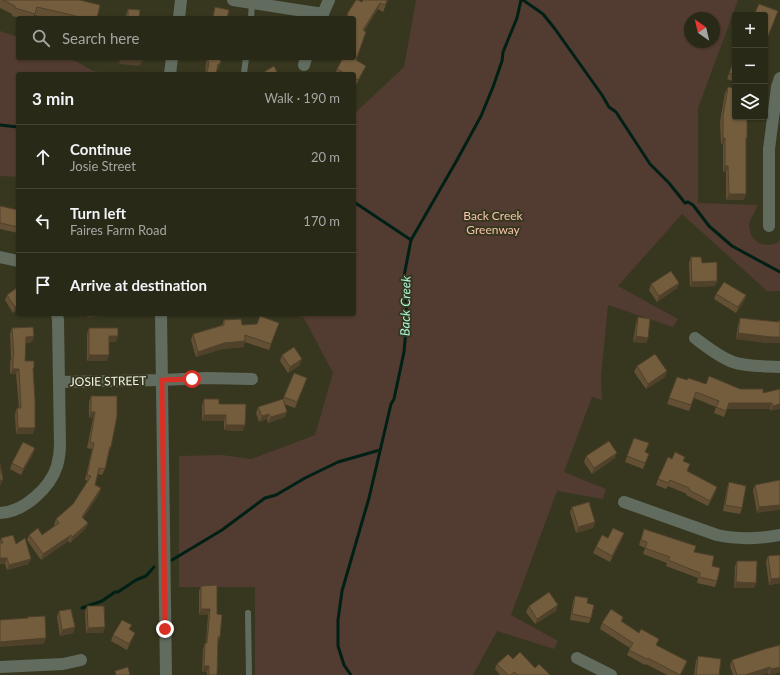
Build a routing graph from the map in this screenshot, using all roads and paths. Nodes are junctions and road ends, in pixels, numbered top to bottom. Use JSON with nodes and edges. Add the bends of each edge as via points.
{"nodes":[{"id":1,"x":181,"y":0,"type":"edge"},
{"id":2,"x":233,"y":0,"type":"edge"},
{"id":3,"x":329,"y":0,"type":"edge"},
{"id":4,"x":252,"y":1,"type":"edge"},
{"id":5,"x":179,"y":16,"type":"edge"},
{"id":6,"x":251,"y":16,"type":"edge"},
{"id":7,"x":322,"y":16,"type":"edge"},
{"id":8,"x":172,"y":60,"type":"edge"},
{"id":9,"x":246,"y":60,"type":"edge"},
{"id":10,"x":170,"y":72,"type":"edge"},
{"id":11,"x":244,"y":72,"type":"edge"},
{"id":12,"x":780,"y":78,"type":"edge"},
{"id":13,"x":774,"y":188,"type":"edge"},
{"id":14,"x":769,"y":226,"type":"dead end"},
{"id":15,"x":0,"y":257,"type":"edge"},
{"id":16,"x":16,"y":261,"type":"edge"},
{"id":17,"x":57,"y":316,"type":"edge"},
{"id":18,"x":161,"y":316,"type":"edge"},
{"id":19,"x":695,"y":338,"type":"dead end"},
{"id":20,"x":780,"y":367,"type":"edge"},
{"id":21,"x":252,"y":379,"type":"dead end"},
{"id":22,"x":162,"y":380,"type":"junction"},
{"id":23,"x":59,"y":382,"type":"junction"},
{"id":24,"x":624,"y":502,"type":"dead end"},
{"id":25,"x":0,"y":513,"type":"edge"},
{"id":26,"x":780,"y":535,"type":"edge"},
{"id":27,"x":248,"y":613,"type":"dead end"},
{"id":28,"x":577,"y":658,"type":"dead end"},
{"id":29,"x":81,"y":660,"type":"dead end"},
{"id":30,"x":0,"y":667,"type":"edge"},
{"id":31,"x":166,"y":675,"type":"edge"},
{"id":32,"x":249,"y":675,"type":"edge"},
{"id":33,"x":611,"y":675,"type":"edge"}],
"edges":[{"from":1,"to":5,"type":"street"},
{"from":2,"to":4,"type":"street"},
{"from":3,"to":7,"type":"street"},
{"from":4,"to":6,"type":"lane"},
{"from":4,"to":7,"type":"street"},
{"from":8,"to":10,"type":"street"},
{"from":9,"to":11,"type":"lane"},
{"from":12,"to":13,"type":"street","via":[[769,149]]},
{"from":13,"to":14,"type":"street"},
{"from":15,"to":16,"type":"street"},
{"from":17,"to":23,"type":"street"},
{"from":18,"to":22,"type":"street"},
{"from":19,"to":20,"type":"street","via":[[733,362]]},
{"from":21,"to":22,"type":"street","name":"JOSIE STREET"},
{"from":22,"to":23,"type":"street","name":"JOSIE STREET"},
{"from":22,"to":31,"type":"street"},
{"from":23,"to":25,"type":"street","via":[[60,449],[57,466],[47,484],[32,500],[7,513]]},
{"from":24,"to":26,"type":"street","via":[[726,537],[752,539]]},
{"from":27,"to":32,"type":"lane"},
{"from":28,"to":33,"type":"street"},
{"from":29,"to":30,"type":"street","via":[[63,664]]}]}
